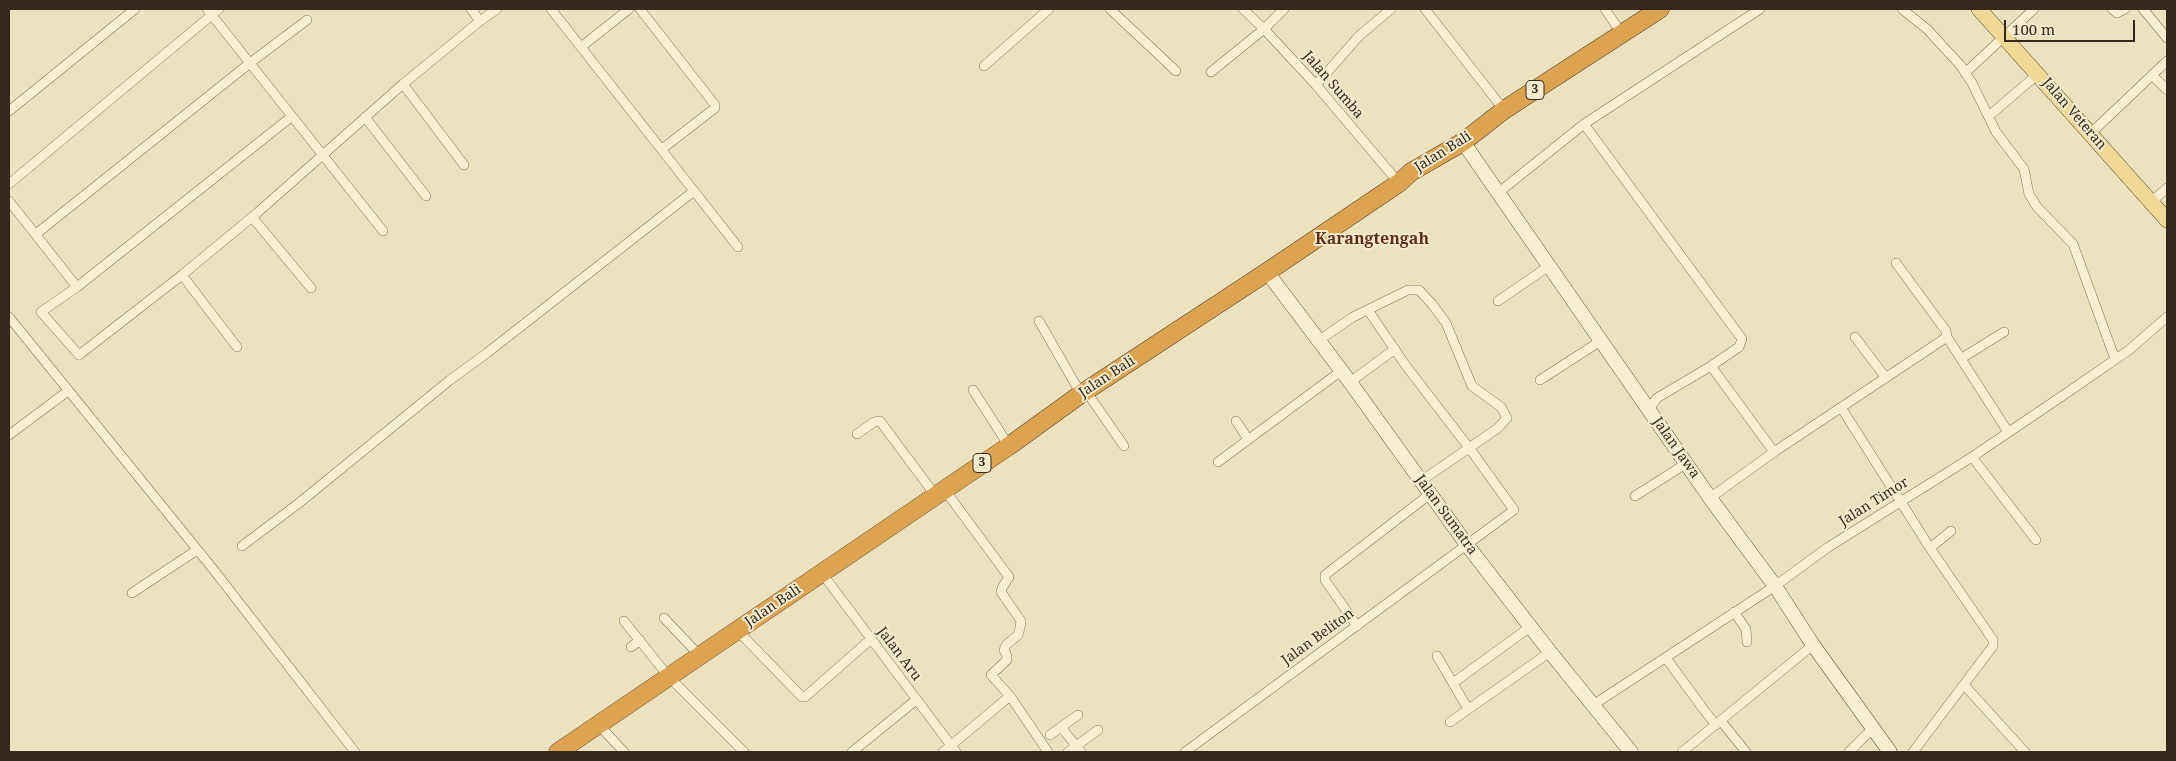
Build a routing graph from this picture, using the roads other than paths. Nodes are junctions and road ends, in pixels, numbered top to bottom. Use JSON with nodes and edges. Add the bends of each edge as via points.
{"nodes":[{"id":1,"x":134,"y":9,"type":"edge"},
{"id":2,"x":470,"y":9,"type":"edge"},
{"id":3,"x":496,"y":9,"type":"edge"},
{"id":4,"x":551,"y":9,"type":"edge"},
{"id":5,"x":628,"y":9,"type":"edge"},
{"id":6,"x":640,"y":9,"type":"edge"},
{"id":7,"x":1050,"y":9,"type":"edge"},
{"id":8,"x":1110,"y":9,"type":"edge"},
{"id":9,"x":1243,"y":9,"type":"edge"},
{"id":10,"x":1284,"y":9,"type":"edge"},
{"id":11,"x":1391,"y":9,"type":"edge"},
{"id":12,"x":1425,"y":9,"type":"edge"},
{"id":13,"x":1606,"y":9,"type":"edge"},
{"id":14,"x":1660,"y":9,"type":"edge"},
{"id":15,"x":1760,"y":9,"type":"edge"},
{"id":16,"x":1902,"y":9,"type":"edge"},
{"id":17,"x":1979,"y":9,"type":"edge"},
{"id":18,"x":2034,"y":9,"type":"edge"},
{"id":19,"x":2112,"y":9,"type":"edge"},
{"id":20,"x":2125,"y":9,"type":"edge"},
{"id":21,"x":2143,"y":9,"type":"edge"},
{"id":22,"x":213,"y":11,"type":"edge"},
{"id":23,"x":307,"y":20,"type":"dead end"},
{"id":24,"x":480,"y":21,"type":"junction"},
{"id":25,"x":1264,"y":29,"type":"junction"},
{"id":26,"x":1622,"y":34,"type":"junction"},
{"id":27,"x":2004,"y":37,"type":"junction"},
{"id":28,"x":2167,"y":38,"type":"edge"},
{"id":29,"x":581,"y":47,"type":"junction"},
{"id":30,"x":2167,"y":61,"type":"edge"},
{"id":31,"x":250,"y":63,"type":"junction"},
{"id":32,"x":984,"y":66,"type":"dead end"},
{"id":33,"x":1968,"y":70,"type":"junction"},
{"id":34,"x":1176,"y":71,"type":"dead end"},
{"id":35,"x":1211,"y":72,"type":"dead end"},
{"id":36,"x":2039,"y":73,"type":"junction"},
{"id":37,"x":2152,"y":75,"type":"junction"},
{"id":38,"x":403,"y":84,"type":"junction"},
{"id":39,"x":1316,"y":85,"type":"junction"},
{"id":40,"x":2167,"y":90,"type":"edge"},
{"id":41,"x":1504,"y":110,"type":"junction"},
{"id":42,"x":9,"y":111,"type":"edge"},
{"id":43,"x":1991,"y":114,"type":"junction"},
{"id":44,"x":291,"y":117,"type":"junction"},
{"id":45,"x":364,"y":117,"type":"junction"},
{"id":46,"x":1584,"y":124,"type":"junction"},
{"id":47,"x":2090,"y":134,"type":"junction"},
{"id":48,"x":1463,"y":142,"type":"junction"},
{"id":49,"x":662,"y":149,"type":"junction"},
{"id":50,"x":323,"y":154,"type":"junction"},
{"id":51,"x":464,"y":165,"type":"dead end"},
{"id":52,"x":1406,"y":177,"type":"junction"},
{"id":53,"x":9,"y":184,"type":"edge"},
{"id":54,"x":2167,"y":188,"type":"edge"},
{"id":55,"x":694,"y":191,"type":"junction"},
{"id":56,"x":1498,"y":193,"type":"junction"},
{"id":57,"x":426,"y":196,"type":"dead end"},
{"id":58,"x":9,"y":201,"type":"edge"},
{"id":59,"x":2151,"y":202,"type":"junction"},
{"id":60,"x":252,"y":217,"type":"junction"},
{"id":61,"x":2167,"y":220,"type":"edge"},
{"id":62,"x":383,"y":230,"type":"dead end"},
{"id":63,"x":36,"y":234,"type":"junction"},
{"id":64,"x":738,"y":247,"type":"dead end"},
{"id":65,"x":1896,"y":263,"type":"dead end"},
{"id":66,"x":1549,"y":266,"type":"junction"},
{"id":67,"x":1267,"y":272,"type":"junction"},
{"id":68,"x":182,"y":274,"type":"junction"},
{"id":69,"x":77,"y":287,"type":"junction"},
{"id":70,"x":311,"y":288,"type":"dead end"},
{"id":71,"x":1498,"y":301,"type":"dead end"},
{"id":72,"x":1368,"y":310,"type":"junction"},
{"id":73,"x":9,"y":317,"type":"edge"},
{"id":74,"x":2167,"y":318,"type":"edge"},
{"id":75,"x":1039,"y":321,"type":"dead end"},
{"id":76,"x":2004,"y":332,"type":"dead end"},
{"id":77,"x":1855,"y":337,"type":"dead end"},
{"id":78,"x":1947,"y":337,"type":"junction"},
{"id":79,"x":1602,"y":340,"type":"junction"},
{"id":80,"x":1318,"y":341,"type":"junction"},
{"id":81,"x":237,"y":347,"type":"dead end"},
{"id":82,"x":1395,"y":349,"type":"junction"},
{"id":83,"x":1962,"y":358,"type":"junction"},
{"id":84,"x":2116,"y":359,"type":"junction"},
{"id":85,"x":1712,"y":366,"type":"junction"},
{"id":86,"x":1341,"y":371,"type":"junction"},
{"id":87,"x":1886,"y":378,"type":"junction"},
{"id":88,"x":1540,"y":380,"type":"dead end"},
{"id":89,"x":1350,"y":382,"type":"junction"},
{"id":90,"x":973,"y":390,"type":"dead end"},
{"id":91,"x":68,"y":391,"type":"junction"},
{"id":92,"x":1083,"y":393,"type":"junction"},
{"id":93,"x":1649,"y":409,"type":"junction"},
{"id":94,"x":1842,"y":409,"type":"junction"},
{"id":95,"x":1236,"y":421,"type":"dead end"},
{"id":96,"x":2008,"y":432,"type":"junction"},
{"id":97,"x":857,"y":434,"type":"dead end"},
{"id":98,"x":9,"y":435,"type":"edge"},
{"id":99,"x":1248,"y":438,"type":"junction"},
{"id":100,"x":1009,"y":446,"type":"junction"},
{"id":101,"x":1124,"y":446,"type":"dead end"},
{"id":102,"x":1470,"y":449,"type":"junction"},
{"id":103,"x":1774,"y":452,"type":"junction"},
{"id":104,"x":1972,"y":457,"type":"junction"},
{"id":105,"x":1218,"y":462,"type":"dead end"},
{"id":106,"x":1688,"y":463,"type":"junction"},
{"id":107,"x":1421,"y":481,"type":"junction"},
{"id":108,"x":939,"y":492,"type":"junction"},
{"id":109,"x":1430,"y":494,"type":"junction"},
{"id":110,"x":1635,"y":496,"type":"dead end"},
{"id":111,"x":1710,"y":498,"type":"junction"},
{"id":112,"x":1900,"y":502,"type":"junction"},
{"id":113,"x":1951,"y":531,"type":"dead end"},
{"id":114,"x":2036,"y":540,"type":"dead end"},
{"id":115,"x":1467,"y":545,"type":"junction"},
{"id":116,"x":242,"y":546,"type":"dead end"},
{"id":117,"x":1930,"y":548,"type":"junction"},
{"id":118,"x":197,"y":550,"type":"junction"},
{"id":119,"x":821,"y":572,"type":"junction"},
{"id":120,"x":1775,"y":586,"type":"junction"},
{"id":121,"x":132,"y":593,"type":"dead end"},
{"id":122,"x":1734,"y":612,"type":"junction"},
{"id":123,"x":664,"y":618,"type":"dead end"},
{"id":124,"x":624,"y":621,"type":"dead end"},
{"id":125,"x":1357,"y":626,"type":"junction"},
{"id":126,"x":1530,"y":627,"type":"junction"},
{"id":127,"x":737,"y":630,"type":"junction"},
{"id":128,"x":871,"y":639,"type":"junction"},
{"id":129,"x":640,"y":640,"type":"junction"},
{"id":130,"x":1747,"y":642,"type":"dead end"},
{"id":131,"x":1813,"y":645,"type":"junction"},
{"id":132,"x":632,"y":647,"type":"dead end"},
{"id":133,"x":1550,"y":652,"type":"junction"},
{"id":134,"x":699,"y":655,"type":"junction"},
{"id":135,"x":1437,"y":656,"type":"dead end"},
{"id":136,"x":1666,"y":658,"type":"junction"},
{"id":137,"x":668,"y":676,"type":"junction"},
{"id":138,"x":1453,"y":683,"type":"junction"},
{"id":139,"x":1965,"y":686,"type":"junction"},
{"id":140,"x":1010,"y":696,"type":"junction"},
{"id":141,"x":916,"y":700,"type":"junction"},
{"id":142,"x":1593,"y":705,"type":"junction"},
{"id":143,"x":1468,"y":709,"type":"junction"},
{"id":144,"x":1078,"y":715,"type":"dead end"},
{"id":145,"x":1450,"y":722,"type":"dead end"},
{"id":146,"x":1719,"y":723,"type":"junction"},
{"id":147,"x":598,"y":724,"type":"junction"},
{"id":148,"x":1061,"y":727,"type":"junction"},
{"id":149,"x":1873,"y":728,"type":"junction"},
{"id":150,"x":1098,"y":730,"type":"dead end"},
{"id":151,"x":1050,"y":735,"type":"dead end"},
{"id":152,"x":953,"y":749,"type":"edge"},
{"id":153,"x":1078,"y":749,"type":"edge"},
{"id":154,"x":855,"y":751,"type":"edge"},
{"id":155,"x":355,"y":752,"type":"edge"},
{"id":156,"x":558,"y":752,"type":"edge"},
{"id":157,"x":624,"y":752,"type":"edge"},
{"id":158,"x":744,"y":752,"type":"edge"},
{"id":159,"x":944,"y":752,"type":"edge"},
{"id":160,"x":1048,"y":752,"type":"edge"},
{"id":161,"x":1068,"y":752,"type":"edge"},
{"id":162,"x":1185,"y":752,"type":"edge"},
{"id":163,"x":1632,"y":752,"type":"edge"},
{"id":164,"x":1682,"y":752,"type":"edge"},
{"id":165,"x":1746,"y":752,"type":"edge"},
{"id":166,"x":1848,"y":752,"type":"edge"},
{"id":167,"x":1890,"y":752,"type":"edge"},
{"id":168,"x":1913,"y":752,"type":"edge"},
{"id":169,"x":2025,"y":752,"type":"edge"}],
"edges":[{"from":1,"to":42,"type":"street"},
{"from":2,"to":24,"type":"street"},
{"from":3,"to":24,"type":"street"},
{"from":4,"to":29,"type":"street"},
{"from":5,"to":29,"type":"street"},
{"from":6,"to":49,"type":"street","via":[[715,105]]},
{"from":7,"to":32,"type":"street"},
{"from":8,"to":34,"type":"street"},
{"from":9,"to":25,"type":"street","name":"Jalan Sumba"},
{"from":10,"to":25,"type":"street"},
{"from":11,"to":39,"type":"street","via":[[1359,36]]},
{"from":12,"to":41,"type":"street"},
{"from":13,"to":26,"type":"street"},
{"from":14,"to":26,"type":"highway","name":"Jalan Bali","number":"3"},
{"from":15,"to":46,"type":"street"},
{"from":16,"to":33,"type":"street"},
{"from":17,"to":27,"type":"main road","name":"Jalan Veteran"},
{"from":18,"to":27,"type":"street"},
{"from":19,"to":20,"type":"street","via":[[2117,14]]},
{"from":21,"to":28,"type":"street"},
{"from":22,"to":31,"type":"street"},
{"from":22,"to":53,"type":"street"},
{"from":23,"to":31,"type":"street"},
{"from":24,"to":38,"type":"street"},
{"from":25,"to":35,"type":"street"},
{"from":25,"to":39,"type":"street","name":"Jalan Sumba"},
{"from":26,"to":41,"type":"highway","name":"Jalan Bali","number":"3"},
{"from":27,"to":33,"type":"street"},
{"from":27,"to":36,"type":"main road","name":"Jalan Veteran"},
{"from":29,"to":49,"type":"street"},
{"from":30,"to":37,"type":"street"},
{"from":31,"to":44,"type":"street"},
{"from":31,"to":63,"type":"street"},
{"from":33,"to":43,"type":"street"},
{"from":36,"to":43,"type":"street"},
{"from":36,"to":47,"type":"main road","name":"Jalan Veteran"},
{"from":37,"to":40,"type":"street"},
{"from":37,"to":47,"type":"street"},
{"from":38,"to":45,"type":"street"},
{"from":38,"to":51,"type":"street"},
{"from":39,"to":52,"type":"street","name":"Jalan Sumba"},
{"from":41,"to":48,"type":"highway","name":"Jalan Bali","number":"3"},
{"from":43,"to":84,"type":"street","via":[[1996,132],[2024,169],[2029,194],[2037,207],[2074,244]]},
{"from":44,"to":50,"type":"street"},
{"from":44,"to":69,"type":"street"},
{"from":45,"to":50,"type":"street"},
{"from":45,"to":57,"type":"street"},
{"from":46,"to":56,"type":"street"},
{"from":46,"to":85,"type":"street","via":[[1742,340],[1739,347]]},
{"from":47,"to":59,"type":"main road","name":"Jalan Veteran"},
{"from":48,"to":52,"type":"highway","name":"Jalan Bali","number":"3"},
{"from":48,"to":56,"type":"street","name":"Jalan Jawa"},
{"from":49,"to":55,"type":"street"},
{"from":50,"to":60,"type":"street"},
{"from":50,"to":62,"type":"street"},
{"from":52,"to":67,"type":"highway","name":"Jalan Bali","number":"3"},
{"from":54,"to":59,"type":"street"},
{"from":55,"to":64,"type":"street"},
{"from":55,"to":116,"type":"street"},
{"from":56,"to":66,"type":"street","name":"Jalan Jawa"},
{"from":58,"to":63,"type":"street"},
{"from":59,"to":61,"type":"main road","name":"Jalan Veteran"},
{"from":60,"to":68,"type":"street"},
{"from":60,"to":70,"type":"street"},
{"from":63,"to":69,"type":"street"},
{"from":65,"to":78,"type":"street","via":[[1946,331]]},
{"from":66,"to":71,"type":"street"},
{"from":66,"to":79,"type":"street","name":"Jalan Jawa"},
{"from":67,"to":80,"type":"street","name":"Jalan Sumatra"},
{"from":67,"to":92,"type":"highway","name":"Jalan Bali","number":"3"},
{"from":68,"to":69,"type":"street","via":[[79,355],[41,312]]},
{"from":68,"to":81,"type":"street"},
{"from":72,"to":80,"type":"street"},
{"from":72,"to":82,"type":"street"},
{"from":72,"to":102,"type":"street","via":[[1414,289],[1419,290],[1446,323],[1472,386],[1501,407],[1507,418],[1505,423]]},
{"from":73,"to":91,"type":"street"},
{"from":74,"to":84,"type":"street","name":"Jalan Timor"},
{"from":75,"to":92,"type":"street"},
{"from":76,"to":83,"type":"street"},
{"from":77,"to":87,"type":"street"},
{"from":78,"to":83,"type":"street"},
{"from":78,"to":87,"type":"street"},
{"from":79,"to":88,"type":"street"},
{"from":79,"to":93,"type":"street","name":"Jalan Jawa"},
{"from":80,"to":86,"type":"street","name":"Jalan Sumatra"},
{"from":82,"to":89,"type":"street"},
{"from":82,"to":102,"type":"street"},
{"from":83,"to":96,"type":"street"},
{"from":84,"to":96,"type":"street","name":"Jalan Timor"},
{"from":85,"to":93,"type":"street","via":[[1656,398]]},
{"from":85,"to":103,"type":"street"},
{"from":86,"to":89,"type":"street","name":"Jalan Sumatra"},
{"from":86,"to":99,"type":"street"},
{"from":87,"to":94,"type":"street"},
{"from":89,"to":107,"type":"street","name":"Jalan Sumatra"},
{"from":90,"to":100,"type":"street"},
{"from":91,"to":98,"type":"street"},
{"from":91,"to":118,"type":"street"},
{"from":92,"to":100,"type":"highway","name":"Jalan Bali","number":"3"},
{"from":92,"to":101,"type":"street"},
{"from":93,"to":106,"type":"street","name":"Jalan Jawa"},
{"from":94,"to":103,"type":"street"},
{"from":94,"to":112,"type":"street"},
{"from":95,"to":99,"type":"street"},
{"from":96,"to":104,"type":"street","name":"Jalan Timor"},
{"from":97,"to":108,"type":"street","via":[[880,421]]},
{"from":99,"to":105,"type":"street"},
{"from":100,"to":108,"type":"highway","name":"Jalan Bali","number":"3"},
{"from":102,"to":107,"type":"street"},
{"from":102,"to":115,"type":"street","name":"Jalan Beliton","via":[[1514,509]]},
{"from":103,"to":111,"type":"street"},
{"from":104,"to":112,"type":"street","name":"Jalan Timor"},
{"from":104,"to":114,"type":"street"},
{"from":106,"to":110,"type":"street"},
{"from":106,"to":111,"type":"street","name":"Jalan Jawa"},
{"from":107,"to":109,"type":"street","name":"Jalan Sumatra"},
{"from":108,"to":119,"type":"highway","name":"Jalan Bali","number":"3"},
{"from":108,"to":140,"type":"street","via":[[1009,577],[1001,592],[1021,621],[1020,628],[1018,635],[1006,645],[1007,660],[991,675]]},
{"from":109,"to":115,"type":"street","name":"Jalan Sumatra"},
{"from":109,"to":125,"type":"street","via":[[1325,575],[1325,580]]},
{"from":111,"to":120,"type":"street","name":"Jalan Jawa"},
{"from":112,"to":117,"type":"street"},
{"from":112,"to":120,"type":"street","name":"Jalan Timor","via":[[1827,548]]},
{"from":113,"to":117,"type":"street"},
{"from":115,"to":125,"type":"street","name":"Jalan Beliton"},
{"from":115,"to":126,"type":"street","name":"Jalan Sumatra"},
{"from":117,"to":139,"type":"street","via":[[1993,640],[1993,646]]},
{"from":118,"to":121,"type":"street"},
{"from":118,"to":155,"type":"street"},
{"from":119,"to":127,"type":"highway","name":"Jalan Bali","number":"3"},
{"from":119,"to":128,"type":"street","name":"Jalan Aru"},
{"from":120,"to":122,"type":"street","name":"Jalan Timor"},
{"from":120,"to":131,"type":"street","name":"Jalan Jawa"},
{"from":122,"to":130,"type":"street","via":[[1746,629]]},
{"from":122,"to":136,"type":"street","name":"Jalan Timor"},
{"from":123,"to":134,"type":"street"},
{"from":124,"to":129,"type":"street"},
{"from":125,"to":162,"type":"street","name":"Jalan Beliton"},
{"from":126,"to":133,"type":"street","name":"Jalan Sumatra"},
{"from":126,"to":138,"type":"street"},
{"from":127,"to":128,"type":"street","via":[[799,695],[805,697]]},
{"from":127,"to":134,"type":"highway","name":"Jalan Bali","number":"3"},
{"from":128,"to":141,"type":"street","name":"Jalan Aru"},
{"from":129,"to":132,"type":"street"},
{"from":129,"to":137,"type":"street"},
{"from":131,"to":146,"type":"street"},
{"from":131,"to":149,"type":"street","name":"Jalan Jawa"},
{"from":133,"to":142,"type":"street","name":"Jalan Sumatra"},
{"from":133,"to":143,"type":"street"},
{"from":134,"to":137,"type":"highway","name":"Jalan Bali","number":"3"},
{"from":135,"to":138,"type":"street"},
{"from":136,"to":142,"type":"street","name":"Jalan Timor"},
{"from":136,"to":146,"type":"street"},
{"from":137,"to":147,"type":"highway","name":"Jalan Bali","number":"3"},
{"from":137,"to":158,"type":"street"},
{"from":138,"to":143,"type":"street"},
{"from":139,"to":168,"type":"street"},
{"from":139,"to":169,"type":"street"},
{"from":140,"to":152,"type":"street"},
{"from":140,"to":160,"type":"street"},
{"from":141,"to":152,"type":"street","name":"Jalan Aru"},
{"from":141,"to":154,"type":"street"},
{"from":142,"to":163,"type":"street","name":"Jalan Sumatra"},
{"from":143,"to":145,"type":"street"},
{"from":144,"to":148,"type":"street"},
{"from":146,"to":164,"type":"street"},
{"from":146,"to":165,"type":"street"},
{"from":147,"to":156,"type":"highway","name":"Jalan Bali","number":"3"},
{"from":147,"to":157,"type":"street"},
{"from":148,"to":151,"type":"street"},
{"from":148,"to":153,"type":"street"},
{"from":149,"to":166,"type":"street"},
{"from":149,"to":167,"type":"street","name":"Jalan Jawa"},
{"from":150,"to":153,"type":"street"},
{"from":152,"to":159,"type":"street"},
{"from":153,"to":161,"type":"street"}]}
